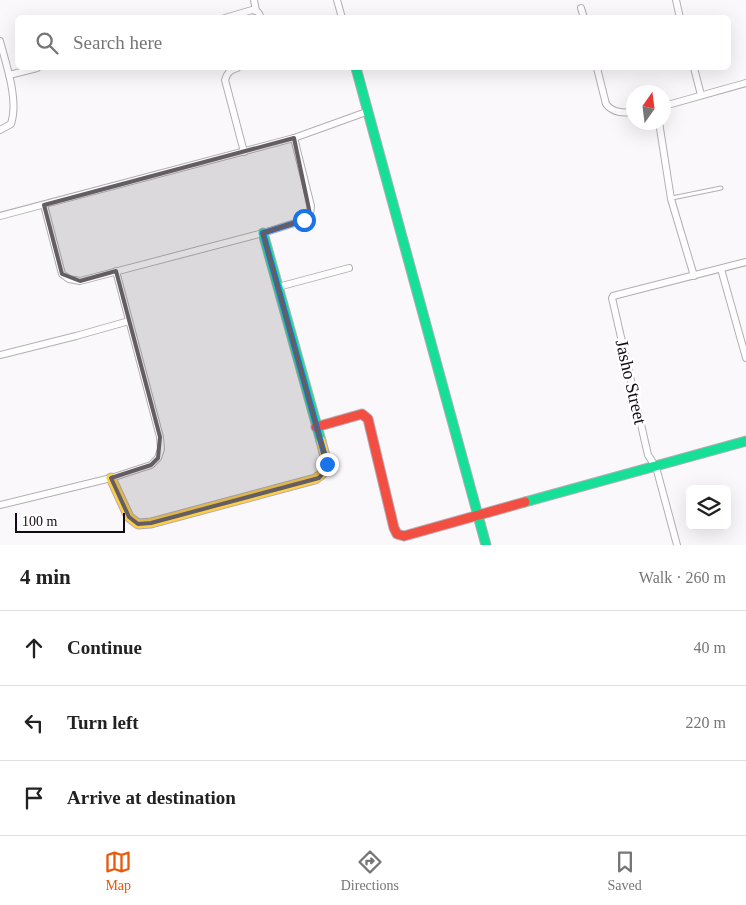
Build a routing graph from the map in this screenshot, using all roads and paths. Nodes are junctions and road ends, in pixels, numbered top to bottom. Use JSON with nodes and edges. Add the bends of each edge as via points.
{"nodes":[{"id":1,"x":254,"y":0,"type":"edge"},
{"id":2,"x":337,"y":0,"type":"edge"},
{"id":3,"x":676,"y":0,"type":"edge"},
{"id":4,"x":581,"y":8,"type":"dead end"},
{"id":5,"x":256,"y":10,"type":"junction"},
{"id":6,"x":235,"y":15,"type":"edge"},
{"id":7,"x":260,"y":15,"type":"edge"},
{"id":8,"x":341,"y":15,"type":"edge"},
{"id":9,"x":583,"y":15,"type":"edge"},
{"id":10,"x":679,"y":15,"type":"edge"},
{"id":11,"x":0,"y":41,"type":"edge"},
{"id":12,"x":29,"y":70,"type":"edge"},
{"id":13,"x":231,"y":70,"type":"edge"},
{"id":14,"x":357,"y":70,"type":"edge"},
{"id":15,"x":598,"y":70,"type":"edge"},
{"id":16,"x":695,"y":70,"type":"edge"},
{"id":17,"x":9,"y":75,"type":"junction"},
{"id":18,"x":746,"y":83,"type":"edge"},
{"id":19,"x":702,"y":95,"type":"junction"},
{"id":20,"x":671,"y":104,"type":"edge"},
{"id":21,"x":369,"y":112,"type":"junction"},
{"id":22,"x":626,"y":113,"type":"edge"},
{"id":23,"x":0,"y":130,"type":"edge"},
{"id":24,"x":660,"y":130,"type":"edge"},
{"id":25,"x":294,"y":138,"type":"junction"},
{"id":26,"x":244,"y":152,"type":"junction"},
{"id":27,"x":721,"y":188,"type":"dead end"},
{"id":28,"x":671,"y":198,"type":"junction"},
{"id":29,"x":44,"y":205,"type":"junction"},
{"id":30,"x":0,"y":216,"type":"edge"},
{"id":31,"x":263,"y":233,"type":"junction"},
{"id":32,"x":746,"y":262,"type":"edge"},
{"id":33,"x":349,"y":268,"type":"dead end"},
{"id":34,"x":721,"y":269,"type":"junction"},
{"id":35,"x":116,"y":272,"type":"junction"},
{"id":36,"x":694,"y":276,"type":"junction"},
{"id":37,"x":278,"y":287,"type":"junction"},
{"id":38,"x":129,"y":321,"type":"junction"},
{"id":39,"x":746,"y":354,"type":"edge"},
{"id":40,"x":0,"y":355,"type":"edge"},
{"id":41,"x":316,"y":427,"type":"junction"},
{"id":42,"x":746,"y":442,"type":"edge"},
{"id":43,"x":656,"y":467,"type":"junction"},
{"id":44,"x":111,"y":478,"type":"junction"},
{"id":45,"x":0,"y":505,"type":"edge"},
{"id":46,"x":478,"y":516,"type":"junction"},
{"id":47,"x":486,"y":545,"type":"edge"},
{"id":48,"x":677,"y":545,"type":"edge"}],
"edges":[{"from":1,"to":5,"type":"street"},
{"from":2,"to":8,"type":"street"},
{"from":3,"to":10,"type":"street"},
{"from":4,"to":9,"type":"street"},
{"from":5,"to":6,"type":"street"},
{"from":5,"to":7,"type":"street"},
{"from":11,"to":17,"type":"street"},
{"from":12,"to":17,"type":"street"},
{"from":13,"to":26,"type":"street","via":[[225,80]]},
{"from":14,"to":21,"type":"street"},
{"from":15,"to":22,"type":"street","via":[[606,104]]},
{"from":16,"to":19,"type":"street"},
{"from":17,"to":23,"type":"street","via":[[14,116],[11,124]]},
{"from":18,"to":19,"type":"street"},
{"from":19,"to":20,"type":"street"},
{"from":21,"to":25,"type":"street"},
{"from":21,"to":46,"type":"street"},
{"from":24,"to":28,"type":"street"},
{"from":25,"to":26,"type":"street"},
{"from":25,"to":31,"type":"street","via":[[311,206],[310,214],[304,220]]},
{"from":26,"to":29,"type":"street"},
{"from":27,"to":28,"type":"lane"},
{"from":28,"to":36,"type":"street"},
{"from":29,"to":30,"type":"street"},
{"from":29,"to":35,"type":"street","via":[[62,274],[80,281]]},
{"from":31,"to":35,"type":"street"},
{"from":31,"to":37,"type":"street"},
{"from":32,"to":34,"type":"street"},
{"from":33,"to":37,"type":"street"},
{"from":34,"to":36,"type":"street"},
{"from":34,"to":39,"type":"street"},
{"from":35,"to":38,"type":"street"},
{"from":36,"to":43,"type":"street","name":"Jasho Street","via":[[613,296],[612,300],[648,455]]},
{"from":37,"to":41,"type":"street"},
{"from":38,"to":40,"type":"street"},
{"from":38,"to":44,"type":"street","via":[[161,449],[151,465]]},
{"from":41,"to":44,"type":"street","via":[[327,464],[319,478],[151,523],[138,524],[130,518]]},
{"from":41,"to":46,"type":"street","via":[[355,415],[362,414],[368,419],[397,534],[404,536]]},
{"from":42,"to":43,"type":"street"},
{"from":43,"to":46,"type":"street"},
{"from":43,"to":48,"type":"street","name":"Jasho Street"},
{"from":44,"to":45,"type":"street"},
{"from":46,"to":47,"type":"street"}]}
